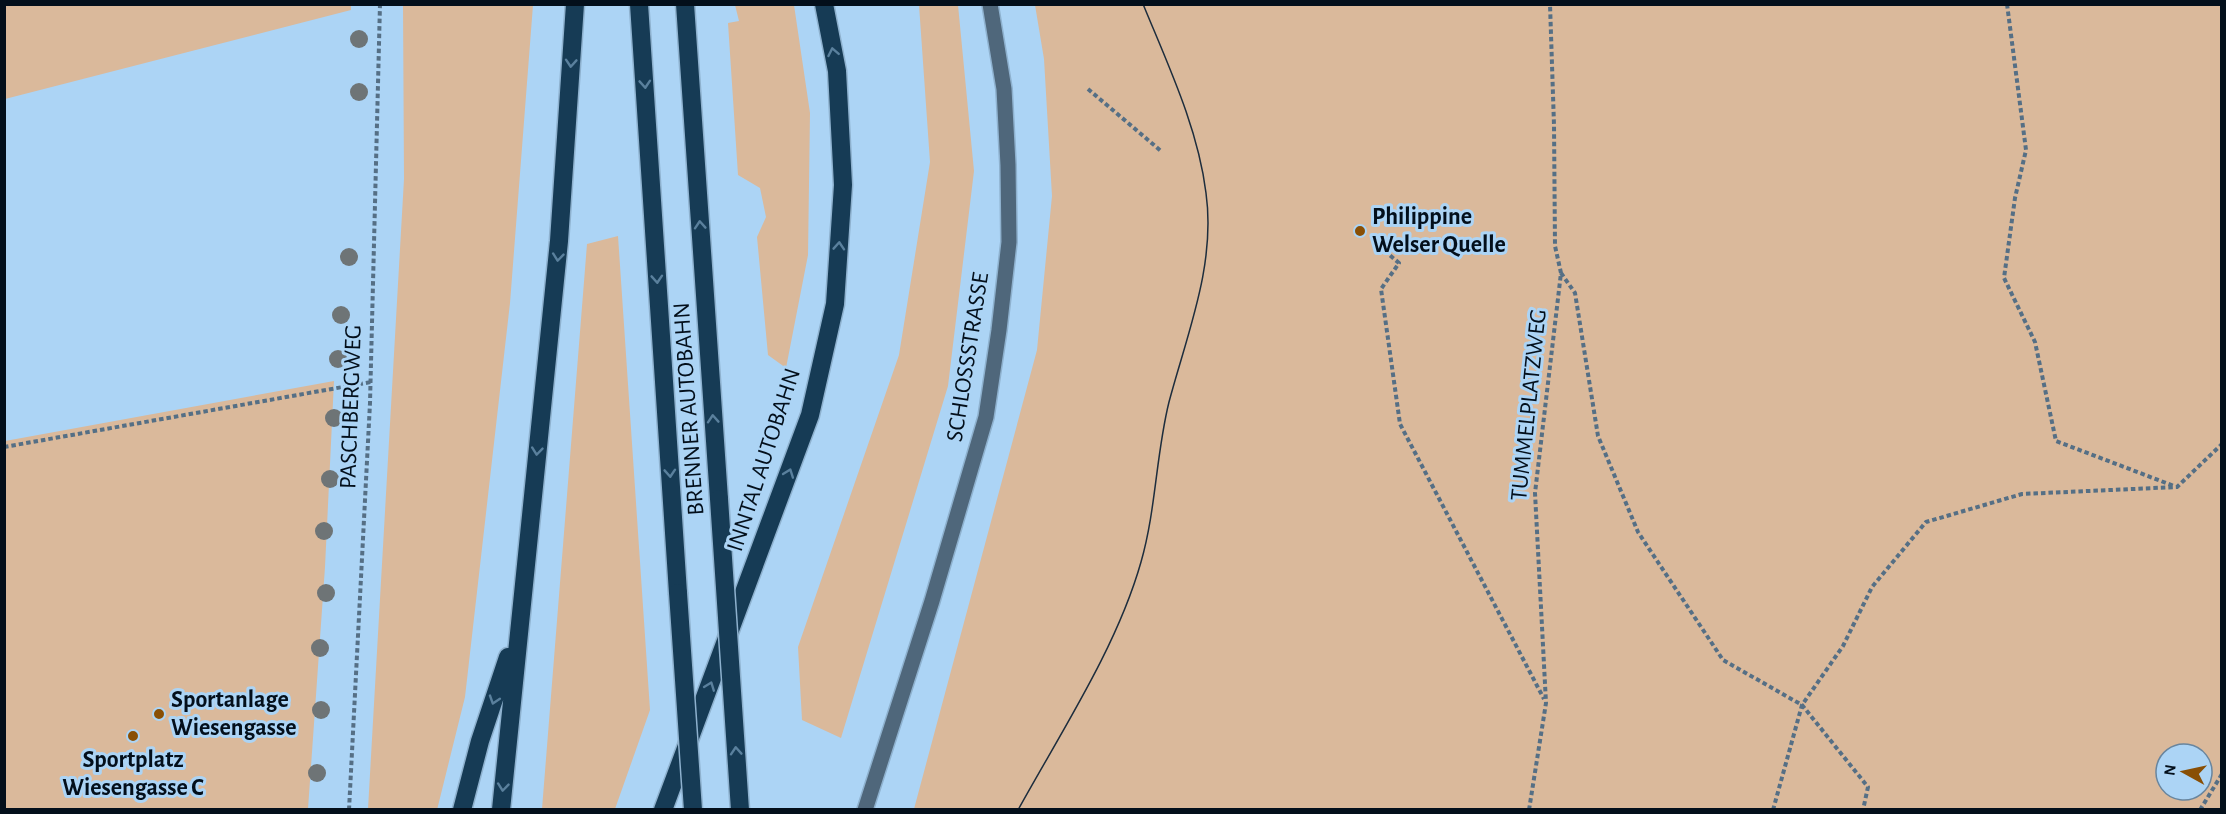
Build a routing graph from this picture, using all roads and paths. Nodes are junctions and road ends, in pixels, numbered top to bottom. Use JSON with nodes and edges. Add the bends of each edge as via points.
{"nodes":[{"id":1,"x":380,"y":4,"type":"edge"},
{"id":2,"x":575,"y":4,"type":"edge"},
{"id":3,"x":639,"y":4,"type":"edge"},
{"id":4,"x":686,"y":4,"type":"edge"},
{"id":5,"x":824,"y":4,"type":"edge"},
{"id":6,"x":990,"y":4,"type":"edge"},
{"id":7,"x":1550,"y":4,"type":"edge"},
{"id":8,"x":2007,"y":4,"type":"edge"},
{"id":9,"x":1088,"y":89,"type":"dead end"},
{"id":10,"x":1161,"y":151,"type":"dead end"},
{"id":11,"x":1374,"y":240,"type":"dead end"},
{"id":12,"x":1561,"y":273,"type":"junction"},
{"id":13,"x":371,"y":382,"type":"junction"},
{"id":14,"x":2222,"y":444,"type":"edge"},
{"id":15,"x":4,"y":447,"type":"edge"},
{"id":16,"x":2177,"y":487,"type":"junction"},
{"id":17,"x":519,"y":624,"type":"junction"},
{"id":18,"x":1546,"y":702,"type":"junction"},
{"id":19,"x":1802,"y":705,"type":"junction"},
{"id":20,"x":2222,"y":774,"type":"edge"},
{"id":21,"x":674,"y":780,"type":"junction"},
{"id":22,"x":349,"y":810,"type":"edge"},
{"id":23,"x":462,"y":810,"type":"edge"},
{"id":24,"x":501,"y":810,"type":"edge"},
{"id":25,"x":663,"y":810,"type":"edge"},
{"id":26,"x":670,"y":810,"type":"edge"},
{"id":27,"x":693,"y":810,"type":"edge"},
{"id":28,"x":740,"y":810,"type":"edge"},
{"id":29,"x":865,"y":810,"type":"edge"},
{"id":30,"x":1529,"y":810,"type":"edge"},
{"id":31,"x":1773,"y":810,"type":"edge"},
{"id":32,"x":1863,"y":810,"type":"edge"},
{"id":33,"x":2200,"y":810,"type":"edge"}],
"edges":[{"from":1,"to":13,"type":"path","name":"PASCHBERGWEG"},
{"from":2,"to":17,"type":"highway","one_way":true,"via":[[559,241]]},
{"from":3,"to":27,"type":"highway","name":"BRENNER AUTOBAHN","one_way":true,"bridge":true},
{"from":28,"to":4,"type":"highway","name":"BRENNER AUTOBAHN","one_way":true,"bridge":true},
{"from":21,"to":5,"type":"highway","name":"INNTAL AUTOBAHN","one_way":true,"via":[[810,415],[835,304],[843,185],[837,71]]},
{"from":6,"to":29,"type":"main road","name":"SCHLOSSSTRASSE","via":[[1004,89],[1009,242],[986,417]]},
{"from":7,"to":12,"type":"path","name":"TUMMELPLATZWEG","via":[[1555,246]]},
{"from":8,"to":16,"type":"path","via":[[2026,150],[2004,278],[2035,342],[2056,441]]},
{"from":9,"to":10,"type":"path"},
{"from":11,"to":18,"type":"path","via":[[1399,262],[1381,289],[1400,424]]},
{"from":12,"to":18,"type":"path","name":"TUMMELPLATZWEG","via":[[1535,493]]},
{"from":12,"to":19,"type":"path","via":[[1575,293],[1599,436],[1638,532],[1724,660]]},
{"from":13,"to":15,"type":"path"},
{"from":13,"to":22,"type":"path","name":"PASCHBERGWEG"},
{"from":14,"to":16,"type":"path"},
{"from":16,"to":19,"type":"path","via":[[2022,494],[1926,522],[1872,587],[1843,646]]},
{"from":17,"to":23,"type":"highway","one_way":true,"via":[[480,741]]},
{"from":17,"to":24,"type":"highway","one_way":true},
{"from":18,"to":30,"type":"path","name":"TUMMELPLATZWEG"},
{"from":19,"to":31,"type":"path"},
{"from":19,"to":32,"type":"path","via":[[1868,787]]},
{"from":20,"to":33,"type":"path"},
{"from":21,"to":25,"type":"highway","name":"INNTAL AUTOBAHN"},
{"from":21,"to":26,"type":"highway"}]}
